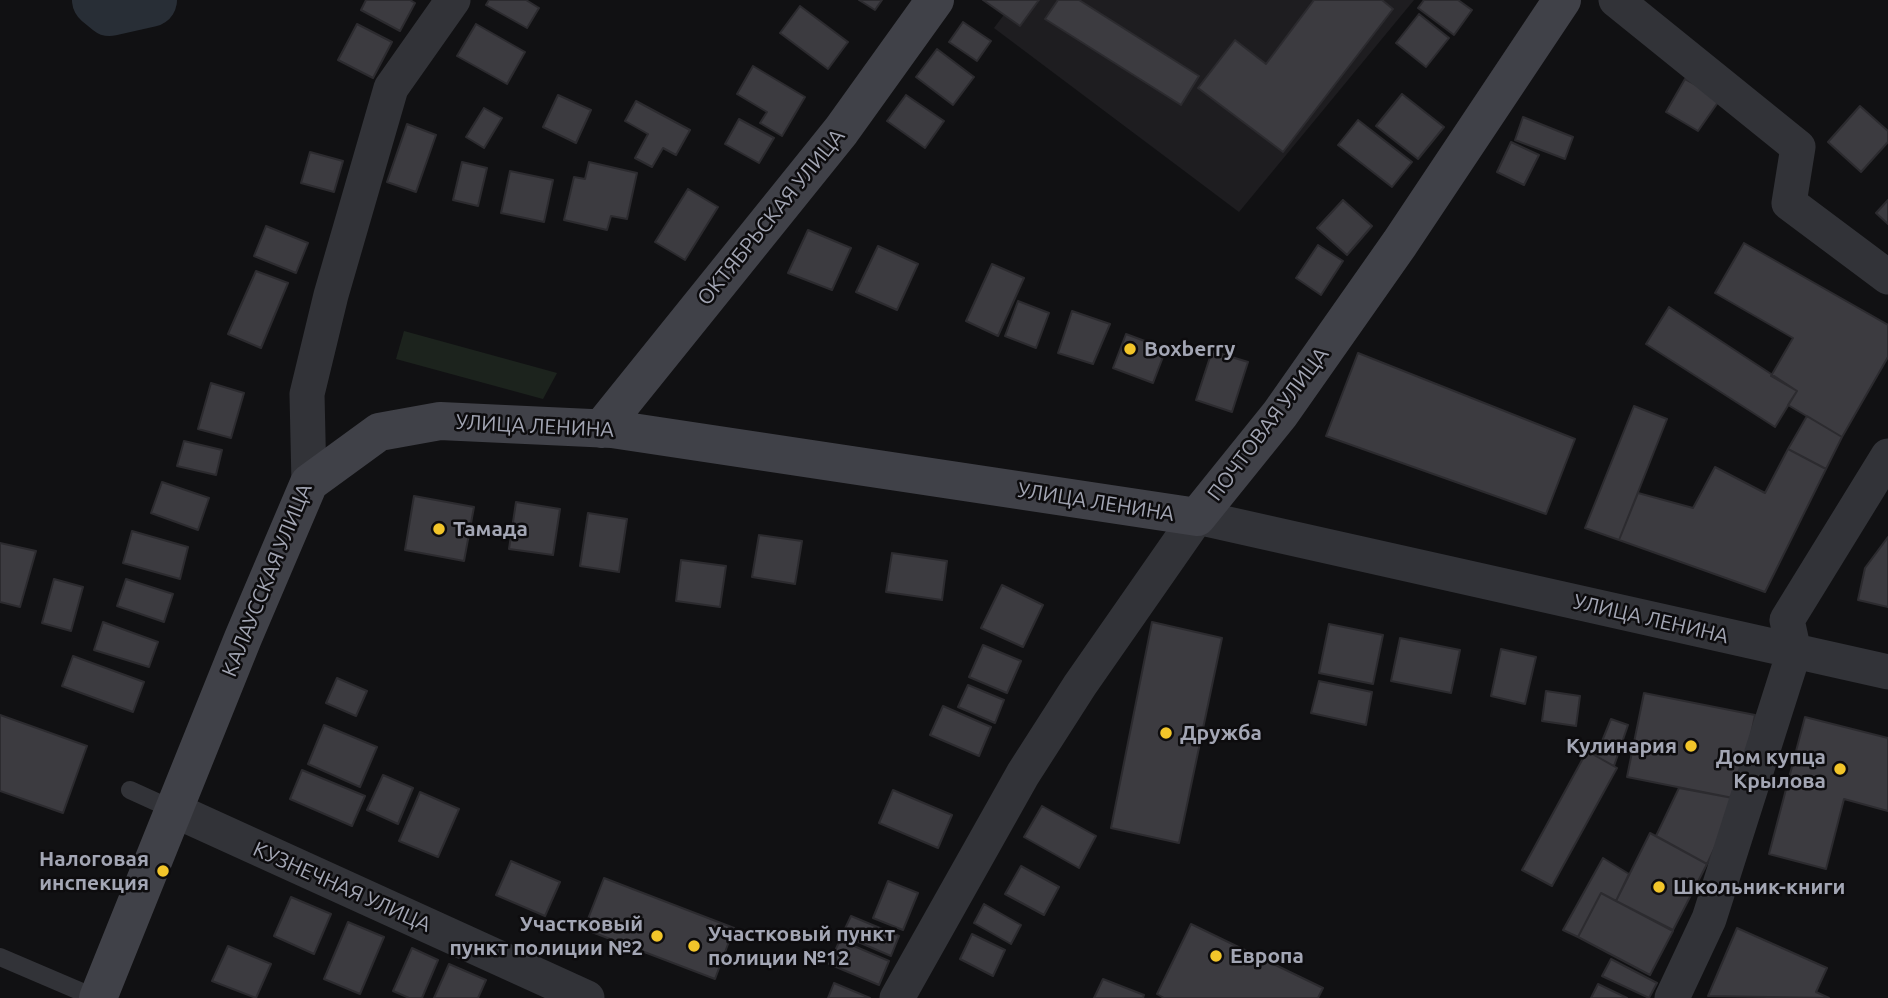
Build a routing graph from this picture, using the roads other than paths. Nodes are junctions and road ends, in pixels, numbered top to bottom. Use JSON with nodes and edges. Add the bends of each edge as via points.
{"nodes":[{"id":1,"x":453,"y":0,"type":"edge"},
{"id":2,"x":935,"y":0,"type":"edge"},
{"id":3,"x":1562,"y":0,"type":"edge"},
{"id":4,"x":1616,"y":0,"type":"edge"},
{"id":5,"x":1888,"y":278,"type":"edge"},
{"id":6,"x":601,"y":429,"type":"junction"},
{"id":7,"x":1888,"y":456,"type":"edge"},
{"id":8,"x":309,"y":483,"type":"junction"},
{"id":9,"x":1197,"y":517,"type":"junction"},
{"id":10,"x":1794,"y":652,"type":"junction"},
{"id":11,"x":1888,"y":673,"type":"edge"},
{"id":12,"x":130,"y":790,"type":"dead end"},
{"id":13,"x":174,"y":810,"type":"junction"},
{"id":14,"x":0,"y":957,"type":"edge"},
{"id":15,"x":97,"y":998,"type":"edge"},
{"id":16,"x":587,"y":998,"type":"edge"},
{"id":17,"x":897,"y":998,"type":"edge"},
{"id":18,"x":1672,"y":998,"type":"edge"}],
"edges":[{"from":1,"to":8,"type":"street","name":"КАЛАУССКАЯ УЛИЦА","via":[[391,88],[307,394]]},
{"from":2,"to":6,"type":"main road","name":"ОКТЯБРЬСКАЯ УЛИЦА","via":[[841,131]]},
{"from":3,"to":9,"type":"main road","name":"ПОЧТОВАЯ УЛИЦА","via":[[1280,414]]},
{"from":4,"to":5,"type":"street","via":[[1798,147],[1789,204]]},
{"from":6,"to":8,"type":"main road","name":"УЛИЦА ЛЕНИНА","via":[[440,421],[379,432]]},
{"from":6,"to":9,"type":"main road","name":"УЛИЦА ЛЕНИНА"},
{"from":7,"to":10,"type":"street","via":[[1787,620]]},
{"from":8,"to":13,"type":"main road","name":"КАЛАУССКАЯ УЛИЦА"},
{"from":9,"to":10,"type":"street","name":"УЛИЦА ЛЕНИНА"},
{"from":9,"to":17,"type":"street","name":"ПОЧТОВАЯ УЛИЦА","via":[[1023,774]]},
{"from":10,"to":11,"type":"street","name":"УЛИЦА ЛЕНИНА"},
{"from":10,"to":18,"type":"street","via":[[1709,919]]},
{"from":12,"to":13,"type":"lane"},
{"from":13,"to":15,"type":"main road","name":"КАЛАУССКАЯ УЛИЦА"},
{"from":13,"to":16,"type":"street","name":"КУЗНЕЧНАЯ УЛИЦА"},
{"from":14,"to":15,"type":"lane"}]}
